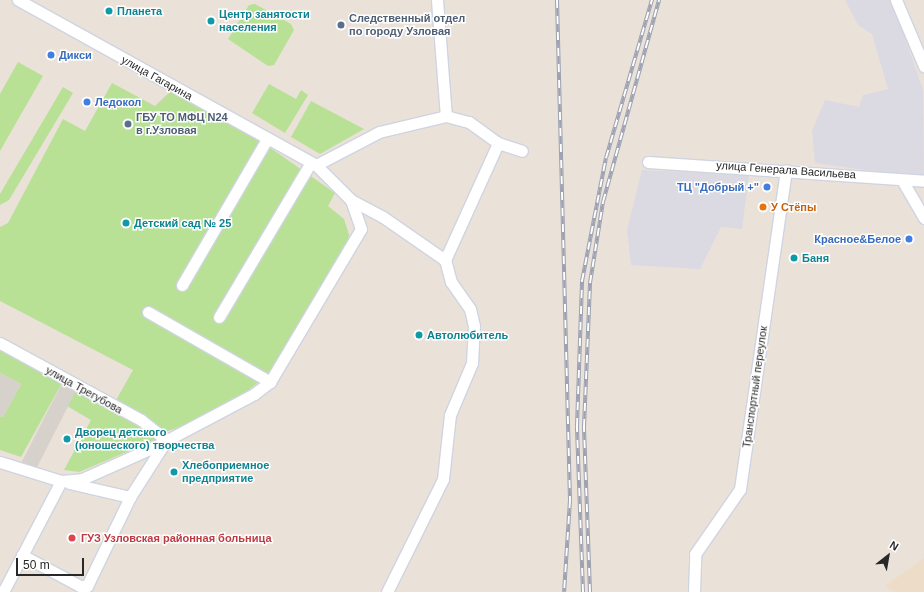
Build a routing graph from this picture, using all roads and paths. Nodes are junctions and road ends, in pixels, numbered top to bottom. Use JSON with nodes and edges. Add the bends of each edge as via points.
{"nodes":[{"id":1,"x":18,"y":0,"type":"edge"},
{"id":2,"x":437,"y":0,"type":"edge"},
{"id":3,"x":896,"y":0,"type":"edge"},
{"id":4,"x":924,"y":66,"type":"edge"},
{"id":5,"x":446,"y":116,"type":"junction"},
{"id":6,"x":267,"y":139,"type":"junction"},
{"id":7,"x":498,"y":143,"type":"junction"},
{"id":8,"x":522,"y":151,"type":"dead end"},
{"id":9,"x":648,"y":162,"type":"dead end"},
{"id":10,"x":313,"y":165,"type":"junction"},
{"id":11,"x":786,"y":170,"type":"junction"},
{"id":12,"x":902,"y":180,"type":"junction"},
{"id":13,"x":924,"y":181,"type":"edge"},
{"id":14,"x":352,"y":200,"type":"junction"},
{"id":15,"x":924,"y":218,"type":"edge"},
{"id":16,"x":445,"y":260,"type":"junction"},
{"id":17,"x":182,"y":286,"type":"dead end"},
{"id":18,"x":148,"y":312,"type":"dead end"},
{"id":19,"x":219,"y":317,"type":"dead end"},
{"id":20,"x":0,"y":343,"type":"edge"},
{"id":21,"x":270,"y":382,"type":"junction"},
{"id":22,"x":167,"y":440,"type":"junction"},
{"id":23,"x":0,"y":462,"type":"edge"},
{"id":24,"x":61,"y":481,"type":"junction"},
{"id":25,"x":130,"y":496,"type":"junction"},
{"id":26,"x":22,"y":555,"type":"junction"},
{"id":27,"x":3,"y":592,"type":"edge"},
{"id":28,"x":386,"y":592,"type":"edge"},
{"id":29,"x":694,"y":592,"type":"edge"}],
"edges":[{"from":1,"to":6,"type":"street","name":"улица Гагарина"},
{"from":2,"to":5,"type":"street"},
{"from":3,"to":4,"type":"street"},
{"from":5,"to":7,"type":"street","via":[[469,122]]},
{"from":5,"to":10,"type":"street","via":[[379,132]]},
{"from":6,"to":10,"type":"street","name":"улица Гагарина"},
{"from":6,"to":17,"type":"street"},
{"from":7,"to":8,"type":"street"},
{"from":7,"to":16,"type":"street"},
{"from":9,"to":11,"type":"street","name":"улица Генерала Васильева"},
{"from":10,"to":14,"type":"street","name":"улица Гагарина"},
{"from":10,"to":19,"type":"street"},
{"from":11,"to":12,"type":"street","name":"улица Генерала Васильева"},
{"from":11,"to":29,"type":"street","name":"Транспортный переулок","via":[[740,489],[695,554]]},
{"from":12,"to":13,"type":"street","name":"улица Генерала Васильева"},
{"from":12,"to":15,"type":"street"},
{"from":14,"to":16,"type":"street","via":[[383,217]]},
{"from":14,"to":21,"type":"street","via":[[361,229]]},
{"from":16,"to":28,"type":"street","via":[[451,282],[470,309],[474,326],[472,363],[450,416],[444,479]]},
{"from":18,"to":21,"type":"street"},
{"from":20,"to":22,"type":"street","name":"улица Трегубова","via":[[141,420]]},
{"from":21,"to":22,"type":"street","via":[[222,413]]},
{"from":22,"to":24,"type":"street","via":[[82,479]]},
{"from":22,"to":25,"type":"street"},
{"from":23,"to":24,"type":"street"},
{"from":24,"to":25,"type":"street"},
{"from":24,"to":26,"type":"street"},
{"from":25,"to":26,"type":"street","via":[[124,516],[84,588]]},
{"from":26,"to":27,"type":"street"}]}
